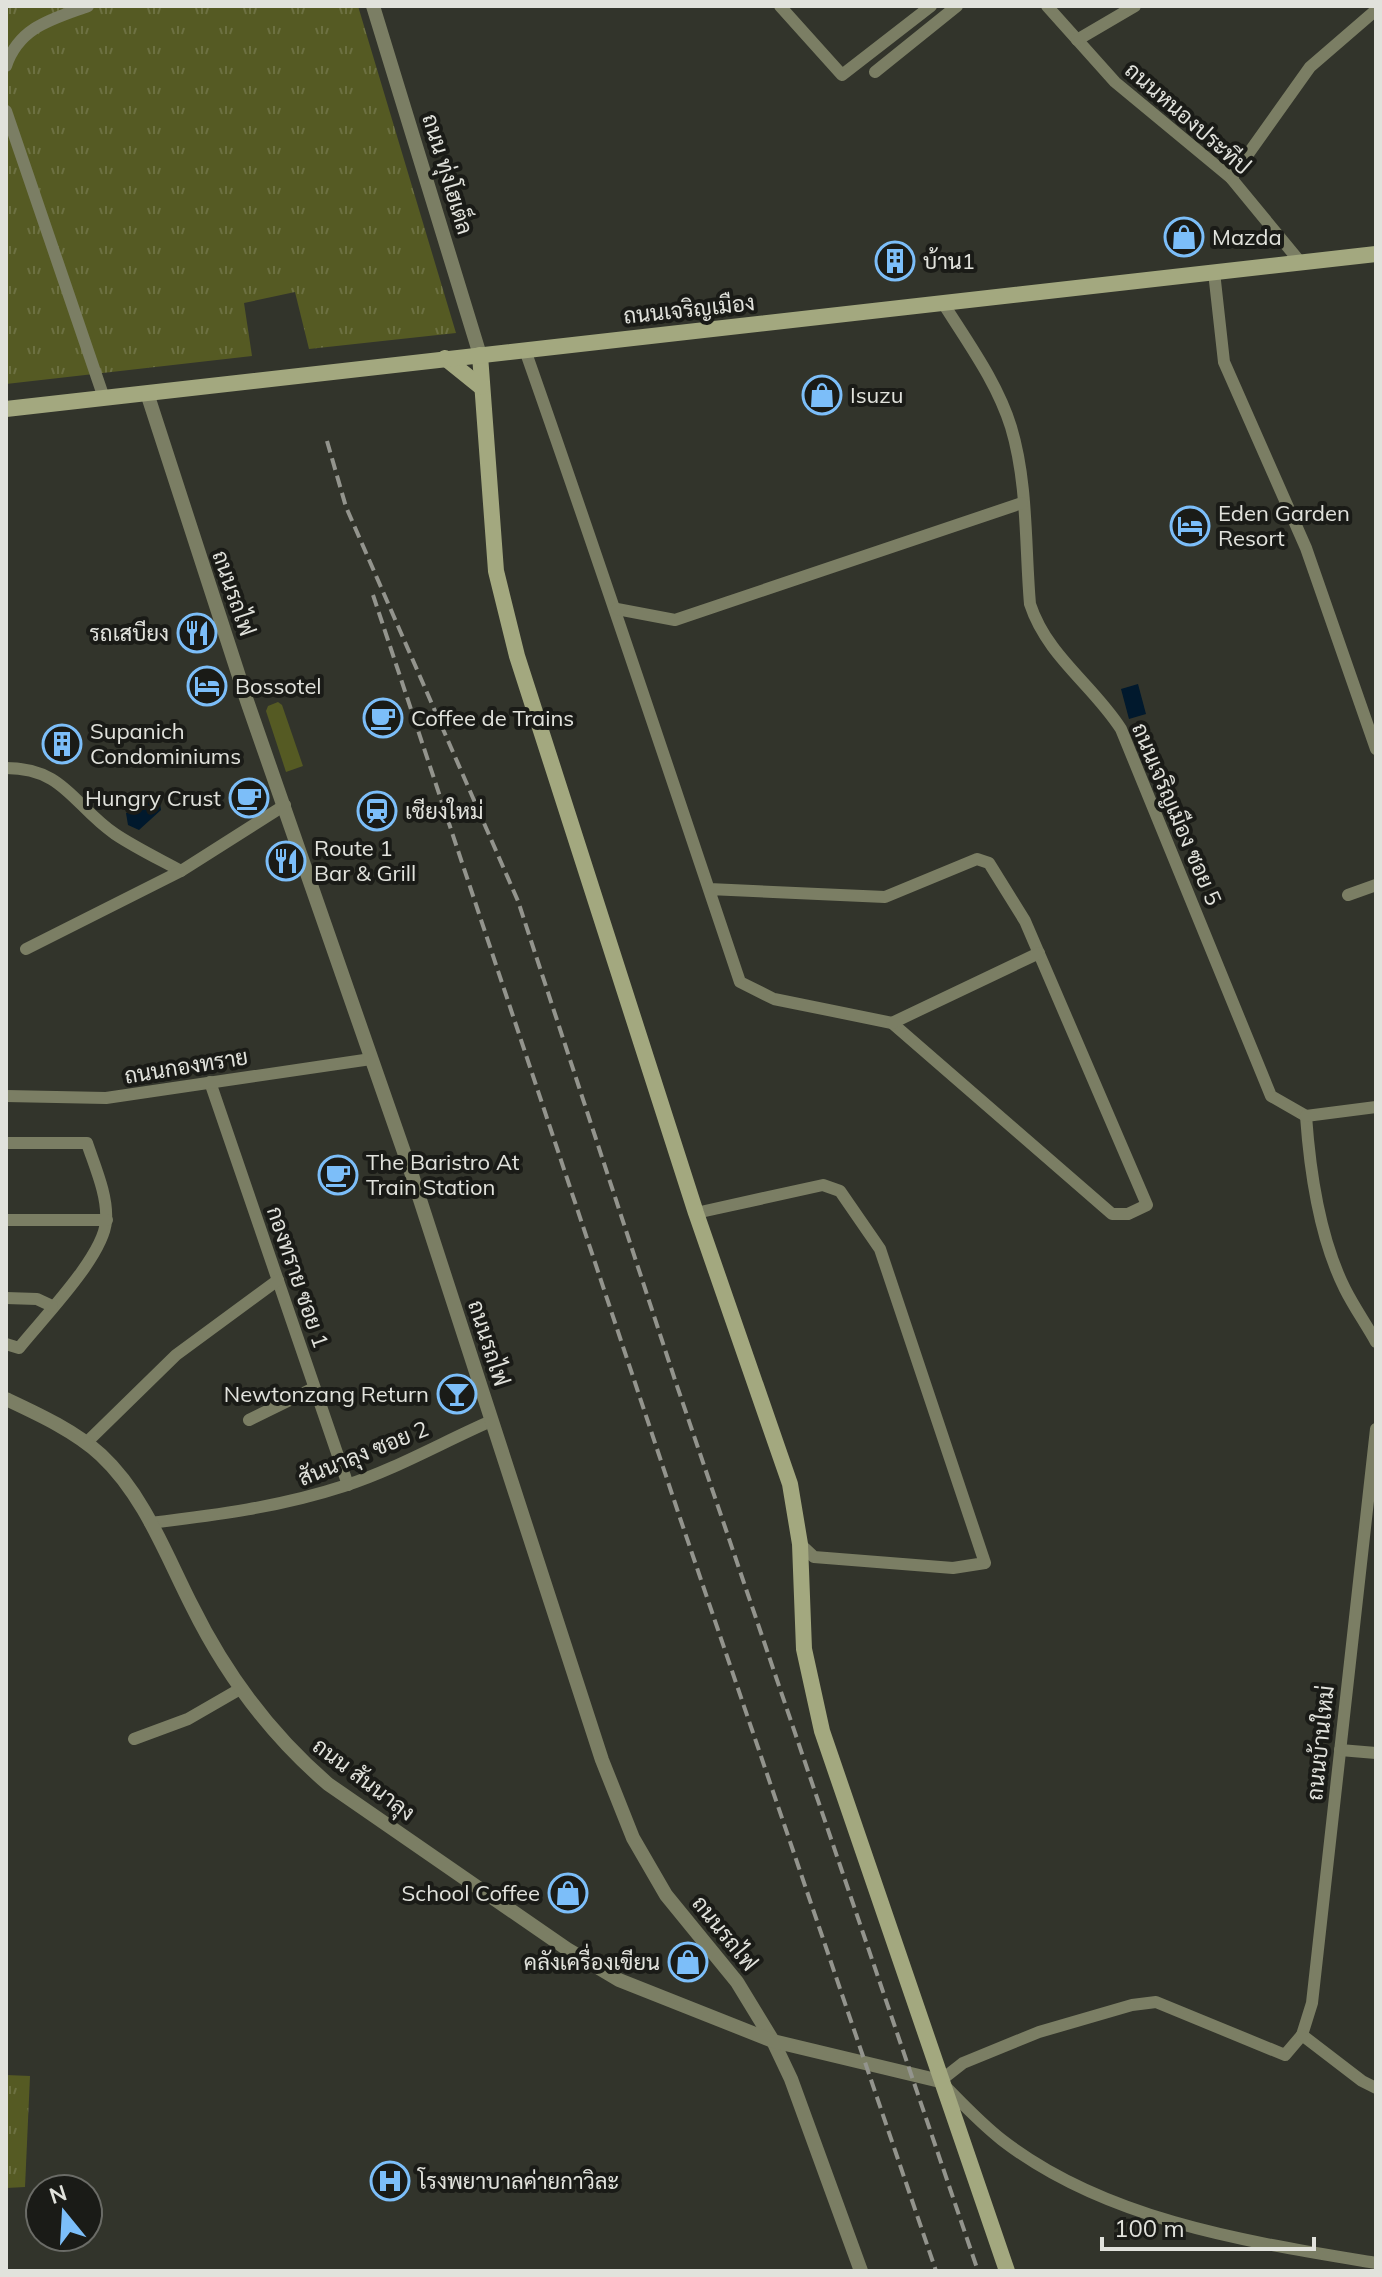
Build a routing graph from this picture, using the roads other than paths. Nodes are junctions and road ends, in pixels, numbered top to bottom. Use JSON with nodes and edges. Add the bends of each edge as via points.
{"nodes":[{"id":1,"x":88,"y":6,"type":"edge"},
{"id":2,"x":373,"y":6,"type":"edge"},
{"id":3,"x":780,"y":6,"type":"edge"},
{"id":4,"x":931,"y":6,"type":"edge"},
{"id":5,"x":957,"y":6,"type":"edge"},
{"id":6,"x":1047,"y":6,"type":"edge"},
{"id":7,"x":1135,"y":6,"type":"edge"},
{"id":8,"x":1376,"y":10,"type":"edge"},
{"id":9,"x":1077,"y":40,"type":"junction"},
{"id":10,"x":6,"y":66,"type":"edge"},
{"id":11,"x":875,"y":72,"type":"dead end"},
{"id":12,"x":6,"y":111,"type":"edge"},
{"id":13,"x":1231,"y":178,"type":"junction"},
{"id":14,"x":1376,"y":254,"type":"edge"},
{"id":15,"x":1301,"y":263,"type":"junction"},
{"id":16,"x":1214,"y":272,"type":"junction"},
{"id":17,"x":943,"y":303,"type":"junction"},
{"id":18,"x":521,"y":350,"type":"junction"},
{"id":19,"x":480,"y":355,"type":"junction"},
{"id":20,"x":445,"y":358,"type":"junction"},
{"id":21,"x":481,"y":387,"type":"junction"},
{"id":22,"x":147,"y":393,"type":"junction"},
{"id":23,"x":104,"y":398,"type":"junction"},
{"id":24,"x":6,"y":409,"type":"edge"},
{"id":25,"x":1022,"y":503,"type":"junction"},
{"id":26,"x":617,"y":609,"type":"junction"},
{"id":27,"x":1376,"y":749,"type":"edge"},
{"id":28,"x":6,"y":768,"type":"edge"},
{"id":29,"x":285,"y":805,"type":"junction"},
{"id":30,"x":181,"y":871,"type":"junction"},
{"id":31,"x":1376,"y":885,"type":"edge"},
{"id":32,"x":709,"y":889,"type":"junction"},
{"id":33,"x":1348,"y":895,"type":"dead end"},
{"id":34,"x":26,"y":949,"type":"dead end"},
{"id":35,"x":1039,"y":953,"type":"junction"},
{"id":36,"x":892,"y":1023,"type":"junction"},
{"id":37,"x":371,"y":1059,"type":"junction"},
{"id":38,"x":210,"y":1082,"type":"junction"},
{"id":39,"x":6,"y":1096,"type":"edge"},
{"id":40,"x":1376,"y":1107,"type":"edge"},
{"id":41,"x":1306,"y":1116,"type":"junction"},
{"id":42,"x":6,"y":1143,"type":"edge"},
{"id":43,"x":696,"y":1213,"type":"junction"},
{"id":44,"x":6,"y":1220,"type":"edge"},
{"id":45,"x":107,"y":1220,"type":"junction"},
{"id":46,"x":278,"y":1280,"type":"junction"},
{"id":47,"x":6,"y":1298,"type":"edge"},
{"id":48,"x":52,"y":1306,"type":"junction"},
{"id":49,"x":1376,"y":1342,"type":"edge"},
{"id":50,"x":6,"y":1344,"type":"edge"},
{"id":51,"x":314,"y":1388,"type":"junction"},
{"id":52,"x":6,"y":1399,"type":"edge"},
{"id":53,"x":249,"y":1420,"type":"dead end"},
{"id":54,"x":491,"y":1421,"type":"junction"},
{"id":55,"x":1376,"y":1429,"type":"edge"},
{"id":56,"x":86,"y":1443,"type":"junction"},
{"id":57,"x":348,"y":1485,"type":"junction"},
{"id":58,"x":150,"y":1523,"type":"junction"},
{"id":59,"x":800,"y":1544,"type":"junction"},
{"id":60,"x":240,"y":1689,"type":"junction"},
{"id":61,"x":134,"y":1739,"type":"dead end"},
{"id":62,"x":1340,"y":1750,"type":"junction"},
{"id":63,"x":1376,"y":1753,"type":"edge"},
{"id":64,"x":1302,"y":2035,"type":"junction"},
{"id":65,"x":773,"y":2041,"type":"junction"},
{"id":66,"x":940,"y":2081,"type":"junction"},
{"id":67,"x":1376,"y":2088,"type":"edge"},
{"id":68,"x":1376,"y":2263,"type":"edge"},
{"id":69,"x":861,"y":2271,"type":"edge"},
{"id":70,"x":1007,"y":2271,"type":"edge"}],
"edges":[{"from":1,"to":10,"type":"street","via":[[39,23],[21,38]]},
{"from":2,"to":19,"type":"street","name":"ถนน ทุ่งโฮเต็ล"},
{"from":3,"to":4,"type":"street","via":[[842,75]]},
{"from":5,"to":11,"type":"street"},
{"from":6,"to":9,"type":"street","name":"ถนนหนองประทีป"},
{"from":7,"to":9,"type":"street"},
{"from":8,"to":13,"type":"street","via":[[1310,67]]},
{"from":9,"to":13,"type":"street","name":"ถนนหนองประทีป","via":[[1115,82]]},
{"from":12,"to":23,"type":"street"},
{"from":13,"to":15,"type":"street","name":"ถนนหนองประทีป"},
{"from":14,"to":15,"type":"main road","name":"ถนนเจริญเมือง"},
{"from":15,"to":16,"type":"main road","name":"ถนนเจริญเมือง"},
{"from":16,"to":17,"type":"main road","name":"ถนนเจริญเมือง"},
{"from":16,"to":27,"type":"street","via":[[1224,362],[1306,548]]},
{"from":17,"to":18,"type":"main road","name":"ถนนเจริญเมือง"},
{"from":17,"to":25,"type":"street","name":"ถนนเจริญเมือง ซอย 5","via":[[1002,403],[1017,449]]},
{"from":18,"to":19,"type":"main road","name":"ถนนเจริญเมือง"},
{"from":18,"to":21,"type":"main road","via":[[503,361]]},
{"from":18,"to":26,"type":"street"},
{"from":19,"to":20,"type":"main road","name":"ถนนเจริญเมือง"},
{"from":19,"to":21,"type":"main road"},
{"from":20,"to":21,"type":"main road"},
{"from":20,"to":22,"type":"main road","name":"ถนนเจริญเมือง"},
{"from":21,"to":43,"type":"main road","via":[[496,571],[517,656]]},
{"from":22,"to":23,"type":"main road","name":"ถนนเจริญเมือง"},
{"from":22,"to":29,"type":"street","name":"ถนนรถไฟ"},
{"from":23,"to":24,"type":"main road","name":"ถนนเจริญเมือง"},
{"from":25,"to":26,"type":"street","via":[[675,620]]},
{"from":25,"to":41,"type":"street","name":"ถนนเจริญเมือง ซอย 5","via":[[1030,604],[1037,625],[1121,729],[1271,1096]]},
{"from":26,"to":32,"type":"street"},
{"from":28,"to":30,"type":"street","via":[[47,775],[115,834]]},
{"from":29,"to":30,"type":"street"},
{"from":29,"to":37,"type":"street","name":"ถนนรถไฟ"},
{"from":30,"to":34,"type":"street"},
{"from":31,"to":33,"type":"street"},
{"from":32,"to":35,"type":"street","via":[[885,897],[977,859],[989,863]]},
{"from":32,"to":36,"type":"street","via":[[740,982],[752,991]]},
{"from":35,"to":36,"type":"street"},
{"from":35,"to":36,"type":"street","via":[[1147,1205],[1112,1214]]},
{"from":37,"to":38,"type":"street","name":"ถนนกองทราย"},
{"from":37,"to":54,"type":"street","name":"ถนนรถไฟ"},
{"from":38,"to":39,"type":"street","name":"ถนนกองทราย","via":[[106,1098]]},
{"from":38,"to":46,"type":"street","name":"กองทราย ซอย 1"},
{"from":40,"to":41,"type":"street"},
{"from":41,"to":49,"type":"street","via":[[1328,1245],[1345,1289]]},
{"from":42,"to":45,"type":"street","via":[[87,1143]]},
{"from":43,"to":59,"type":"main road","via":[[782,1456]]},
{"from":43,"to":59,"type":"street","via":[[823,1185],[840,1191],[880,1249],[985,1563],[953,1568],[814,1557]]},
{"from":44,"to":45,"type":"street"},
{"from":45,"to":48,"type":"street","via":[[96,1253]]},
{"from":46,"to":51,"type":"street","name":"กองทราย ซอย 1"},
{"from":46,"to":56,"type":"street","via":[[176,1355]]},
{"from":47,"to":48,"type":"street","via":[[37,1299]]},
{"from":48,"to":50,"type":"street","via":[[19,1348]]},
{"from":51,"to":53,"type":"street"},
{"from":51,"to":57,"type":"street","name":"กองทราย ซอย 1"},
{"from":52,"to":56,"type":"street","name":"ถนน สันนาลุง"},
{"from":54,"to":57,"type":"street","name":"สันนาลุง ซอย 2"},
{"from":54,"to":65,"type":"street","name":"ถนนรถไฟ","via":[[602,1760],[633,1838],[666,1895],[737,1982]]},
{"from":55,"to":62,"type":"street","name":"ถนนบ้านใหม่"},
{"from":56,"to":58,"type":"street","name":"ถนน สันนาลุง","via":[[119,1477]]},
{"from":57,"to":58,"type":"street","name":"สันนาลุง ซอย 2","via":[[232,1514]]},
{"from":58,"to":60,"type":"street","name":"ถนน สันนาลุง"},
{"from":59,"to":66,"type":"main road","via":[[804,1649],[822,1731]]},
{"from":60,"to":61,"type":"street","via":[[188,1719]]},
{"from":60,"to":65,"type":"street","name":"ถนน สันนาลุง","via":[[284,1744],[328,1784],[567,1949],[619,1980]]},
{"from":62,"to":63,"type":"street"},
{"from":62,"to":64,"type":"street","name":"ถนนบ้านใหม่","via":[[1312,2003]]},
{"from":64,"to":66,"type":"street","name":"ถนนบ้านใหม่","via":[[1285,2055],[1156,2002],[1132,2005],[1039,2032],[963,2063]]},
{"from":64,"to":67,"type":"street"},
{"from":65,"to":66,"type":"street","name":"ถนน สันนาลุง"},
{"from":65,"to":69,"type":"street","name":"ถนนรถไฟ"},
{"from":66,"to":68,"type":"street","via":[[1003,2141],[1051,2171],[1117,2201],[1245,2242]]},
{"from":66,"to":70,"type":"main road"}]}
